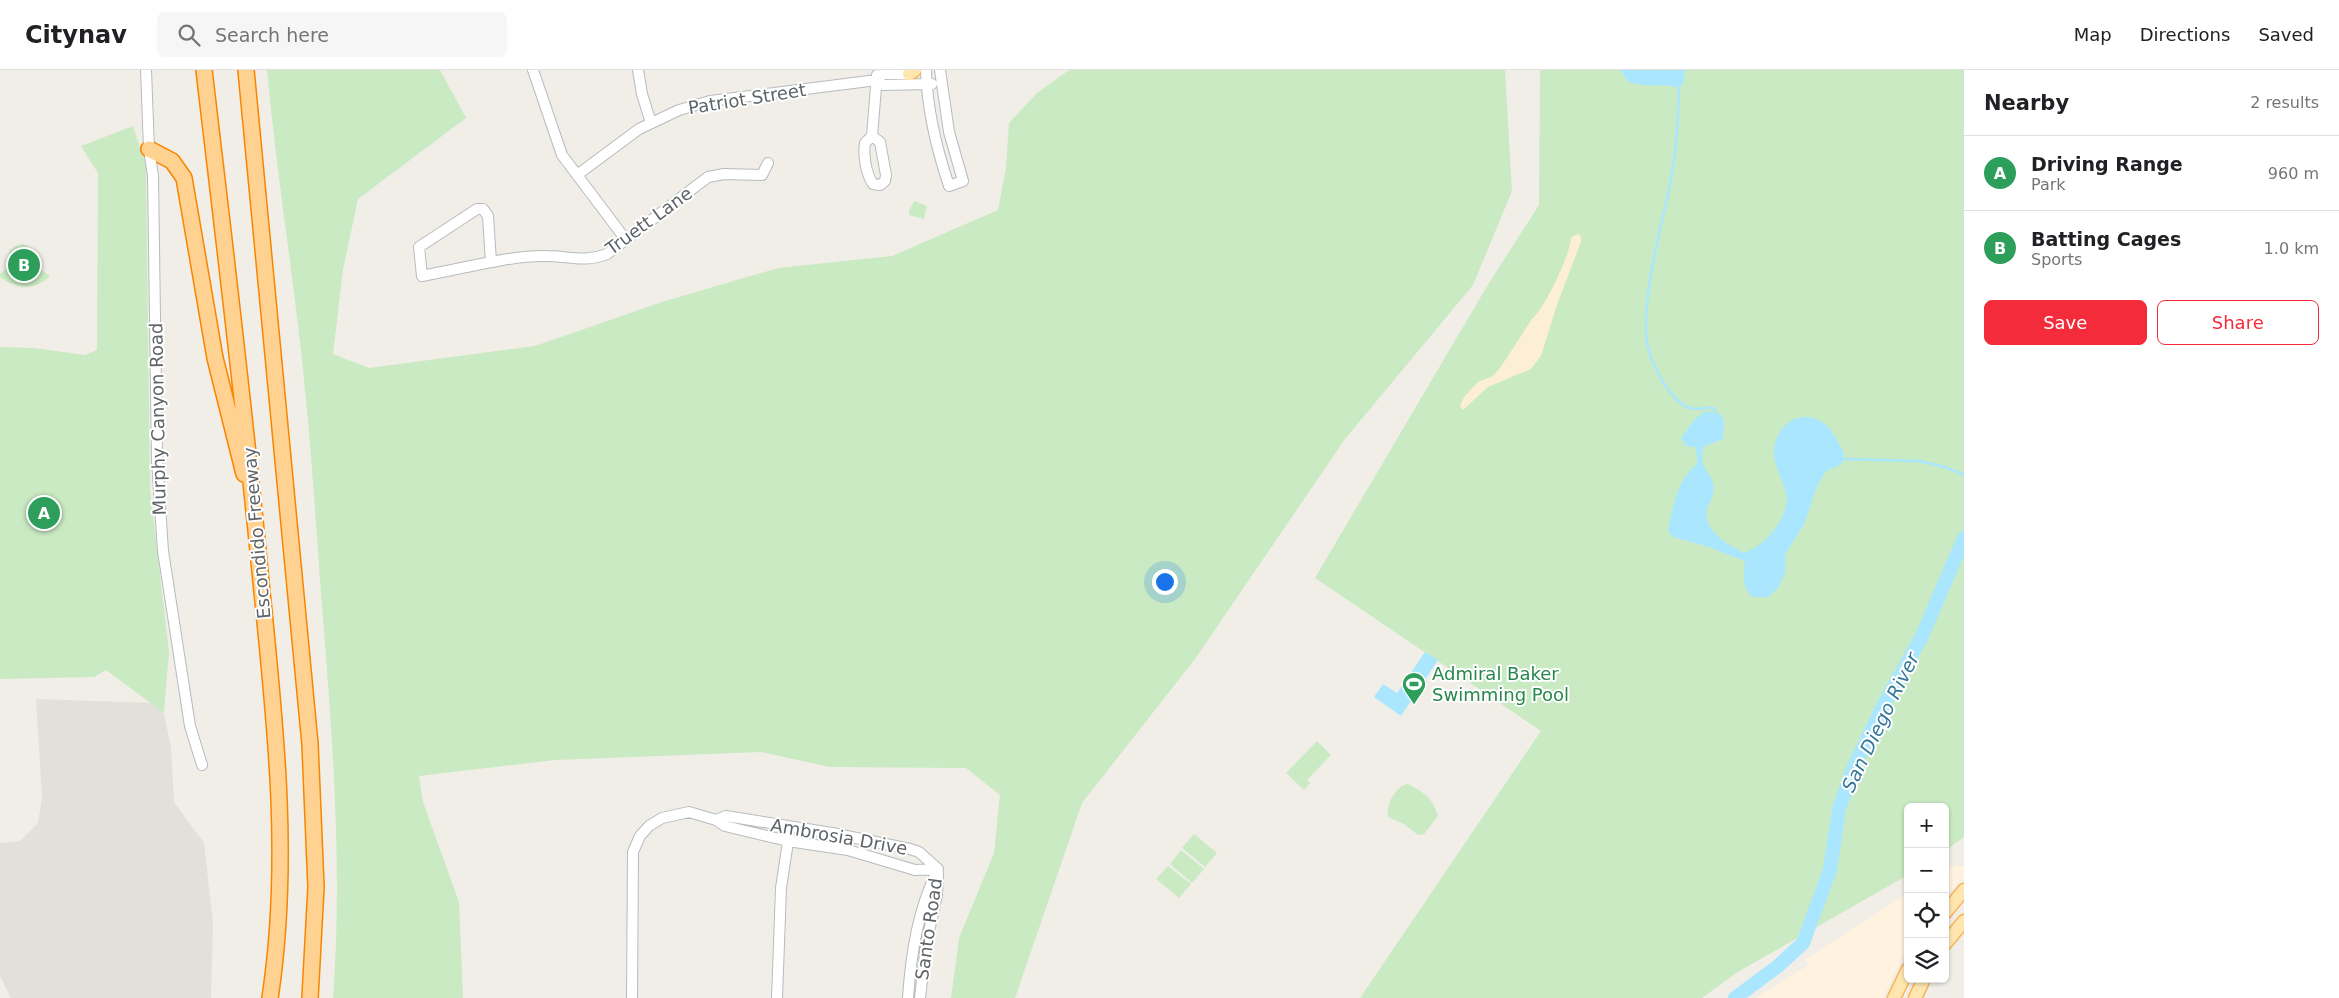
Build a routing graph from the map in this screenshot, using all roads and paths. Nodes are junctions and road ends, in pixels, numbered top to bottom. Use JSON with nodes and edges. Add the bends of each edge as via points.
{"nodes":[{"id":1,"x":146,"y":70,"type":"edge"},
{"id":2,"x":204,"y":70,"type":"edge"},
{"id":3,"x":246,"y":70,"type":"edge"},
{"id":4,"x":533,"y":70,"type":"edge"},
{"id":5,"x":638,"y":70,"type":"edge"},
{"id":6,"x":926,"y":70,"type":"edge"},
{"id":7,"x":940,"y":70,"type":"edge"},
{"id":8,"x":912,"y":72,"type":"edge"},
{"id":9,"x":877,"y":75,"type":"edge"},
{"id":10,"x":942,"y":83,"type":"junction"},
{"id":11,"x":926,"y":84,"type":"junction"},
{"id":12,"x":651,"y":122,"type":"junction"},
{"id":13,"x":872,"y":136,"type":"dead end"},
{"id":14,"x":149,"y":149,"type":"junction"},
{"id":15,"x":768,"y":163,"type":"dead end"},
{"id":16,"x":577,"y":175,"type":"junction"},
{"id":17,"x":626,"y":240,"type":"junction"},
{"id":18,"x":491,"y":262,"type":"junction"},
{"id":19,"x":256,"y":522,"type":"junction"},
{"id":20,"x":202,"y":766,"type":"dead end"},
{"id":21,"x":716,"y":820,"type":"junction"},
{"id":22,"x":790,"y":828,"type":"junction"},
{"id":23,"x":788,"y":841,"type":"junction"},
{"id":24,"x":938,"y":869,"type":"junction"},
{"id":25,"x":1964,"y":890,"type":"edge"},
{"id":26,"x":1949,"y":907,"type":"edge"},
{"id":27,"x":1964,"y":921,"type":"edge"},
{"id":28,"x":1949,"y":939,"type":"edge"},
{"id":29,"x":1904,"y":977,"type":"edge"},
{"id":30,"x":1922,"y":983,"type":"edge"},
{"id":31,"x":270,"y":998,"type":"edge"},
{"id":32,"x":310,"y":998,"type":"edge"},
{"id":33,"x":632,"y":998,"type":"edge"},
{"id":34,"x":777,"y":998,"type":"edge"},
{"id":35,"x":908,"y":998,"type":"edge"},
{"id":36,"x":920,"y":998,"type":"edge"},
{"id":37,"x":1894,"y":998,"type":"edge"},
{"id":38,"x":1916,"y":998,"type":"edge"}],
"edges":[{"from":1,"to":14,"type":"street","name":"Murphy Canyon Road"},
{"from":2,"to":19,"type":"highway","name":"Escondido Freeway"},
{"from":3,"to":32,"type":"highway","name":"Escondido Freeway","via":[[310,744],[316,887]]},
{"from":4,"to":16,"type":"street","via":[[562,155]]},
{"from":5,"to":12,"type":"street"},
{"from":6,"to":11,"type":"street"},
{"from":7,"to":10,"type":"street"},
{"from":8,"to":9,"type":"street","name":"Patriot Street"},
{"from":9,"to":11,"type":"street","name":"Patriot Street","via":[[883,85]]},
{"from":9,"to":12,"type":"street","name":"Patriot Street","via":[[710,101]]},
{"from":9,"to":13,"type":"street"},
{"from":10,"to":11,"type":"street","name":"Patriot Street"},
{"from":10,"to":11,"type":"street","via":[[949,132],[963,181],[949,186],[936,145]]},
{"from":12,"to":16,"type":"street","name":"Patriot Street"},
{"from":14,"to":19,"type":"highway","via":[[172,161],[184,178],[215,358]]},
{"from":14,"to":20,"type":"street","name":"Murphy Canyon Road","via":[[153,176],[157,460],[162,551],[190,726]]},
{"from":15,"to":17,"type":"street","name":"Truett Lane","via":[[762,174],[708,177]]},
{"from":16,"to":17,"type":"street"},
{"from":17,"to":18,"type":"street","name":"Truett Lane","via":[[608,254],[593,259],[546,256]]},
{"from":18,"to":18,"type":"street","name":"Truett Lane","via":[[488,216],[482,209],[477,209],[419,247],[422,276]]},
{"from":19,"to":31,"type":"highway","name":"Escondido Freeway","via":[[280,786],[278,937]]},
{"from":21,"to":22,"type":"street","name":"Ambrosia Drive","via":[[726,816]]},
{"from":21,"to":23,"type":"street","name":"Ambrosia Drive","via":[[725,826]]},
{"from":21,"to":33,"type":"street","name":"Ambrosia Drive","via":[[689,812],[675,813],[662,818],[640,836],[632,864]]},
{"from":22,"to":23,"type":"street"},
{"from":22,"to":24,"type":"street","name":"Ambrosia Drive","via":[[910,849],[919,852]]},
{"from":23,"to":24,"type":"street","name":"Ambrosia Drive","via":[[848,850],[915,870]]},
{"from":23,"to":34,"type":"street","via":[[781,888]]},
{"from":24,"to":35,"type":"street","name":"Santo Road","via":[[927,891],[919,922],[910,963]]},
{"from":24,"to":36,"type":"street","name":"Santo Road","via":[[937,895],[926,945]]},
{"from":25,"to":26,"type":"main road"},
{"from":27,"to":28,"type":"main road"},
{"from":29,"to":37,"type":"main road"},
{"from":30,"to":38,"type":"main road"}]}
